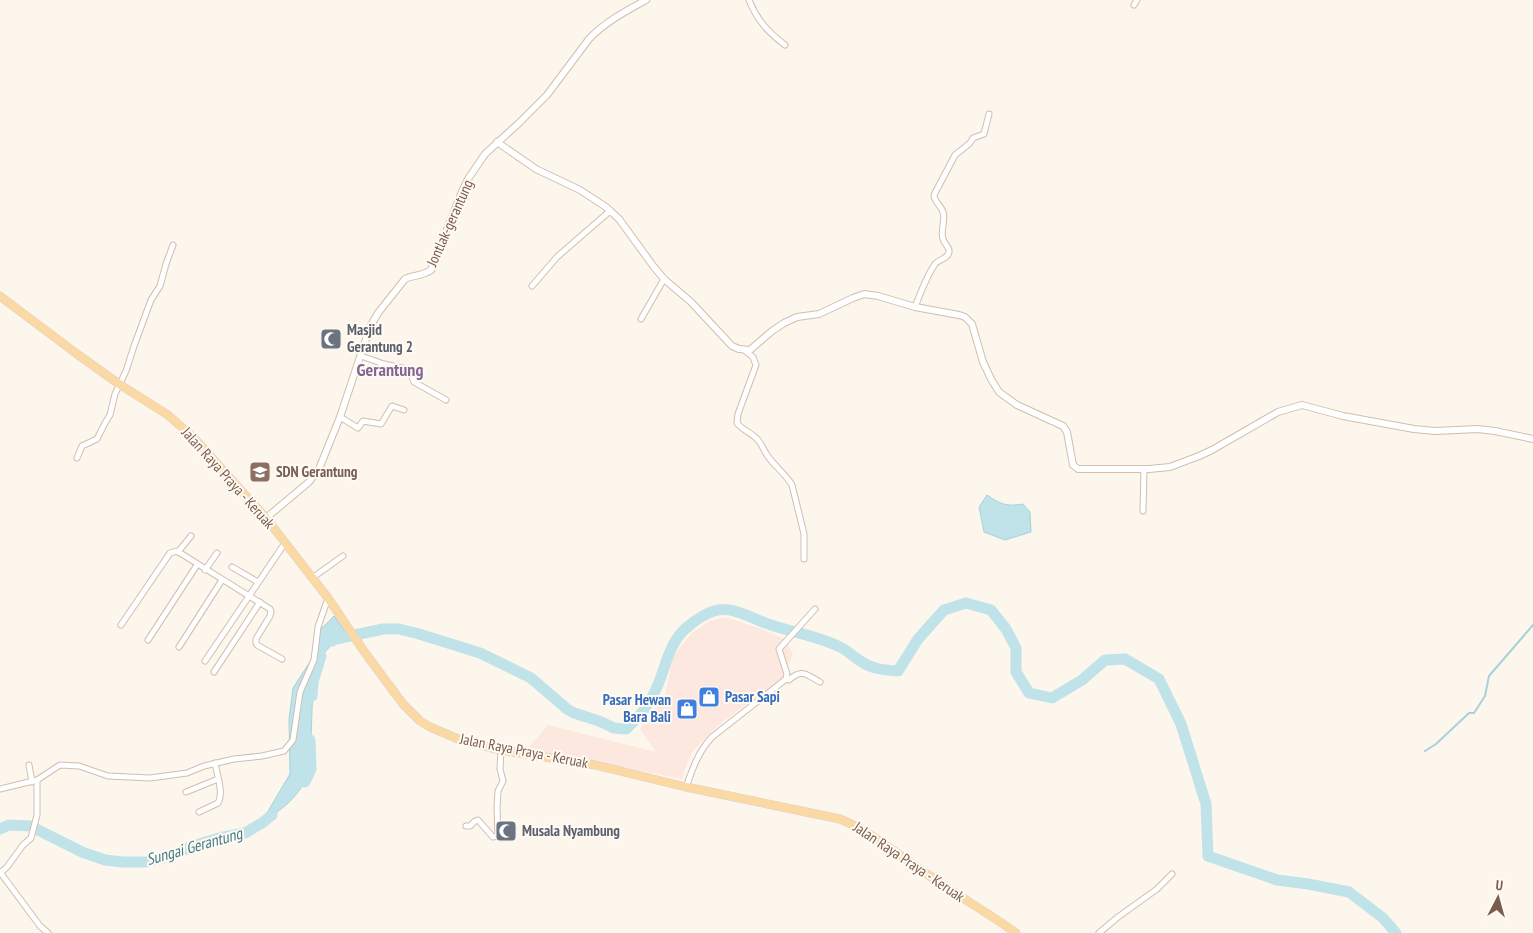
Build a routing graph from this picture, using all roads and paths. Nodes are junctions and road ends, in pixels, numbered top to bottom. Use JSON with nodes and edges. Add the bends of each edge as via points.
{"nodes":[{"id":1,"x":646,"y":0,"type":"edge"},
{"id":2,"x":749,"y":0,"type":"edge"},
{"id":3,"x":785,"y":45,"type":"dead end"},
{"id":4,"x":989,"y":114,"type":"dead end"},
{"id":5,"x":497,"y":142,"type":"junction"},
{"id":6,"x":610,"y":210,"type":"junction"},
{"id":7,"x":173,"y":245,"type":"dead end"},
{"id":8,"x":664,"y":279,"type":"junction"},
{"id":9,"x":532,"y":286,"type":"dead end"},
{"id":10,"x":0,"y":296,"type":"edge"},
{"id":11,"x":915,"y":307,"type":"junction"},
{"id":12,"x":641,"y":319,"type":"dead end"},
{"id":13,"x":744,"y":350,"type":"junction"},
{"id":14,"x":360,"y":356,"type":"junction"},
{"id":15,"x":119,"y":384,"type":"junction"},
{"id":16,"x":446,"y":400,"type":"dead end"},
{"id":17,"x":404,"y":410,"type":"dead end"},
{"id":18,"x":340,"y":417,"type":"junction"},
{"id":19,"x":1533,"y":438,"type":"edge"},
{"id":20,"x":77,"y":458,"type":"dead end"},
{"id":21,"x":1144,"y":469,"type":"junction"},
{"id":22,"x":1143,"y":511,"type":"dead end"},
{"id":23,"x":266,"y":518,"type":"junction"},
{"id":24,"x":191,"y":536,"type":"dead end"},
{"id":25,"x":285,"y":543,"type":"junction"},
{"id":26,"x":178,"y":552,"type":"junction"},
{"id":27,"x":217,"y":553,"type":"dead end"},
{"id":28,"x":343,"y":556,"type":"dead end"},
{"id":29,"x":804,"y":559,"type":"dead end"},
{"id":30,"x":197,"y":565,"type":"junction"},
{"id":31,"x":232,"y":567,"type":"dead end"},
{"id":32,"x":205,"y":570,"type":"junction"},
{"id":33,"x":312,"y":578,"type":"junction"},
{"id":34,"x":222,"y":580,"type":"junction"},
{"id":35,"x":258,"y":582,"type":"junction"},
{"id":36,"x":249,"y":596,"type":"junction"},
{"id":37,"x":328,"y":598,"type":"junction"},
{"id":38,"x":260,"y":602,"type":"junction"},
{"id":39,"x":814,"y":609,"type":"dead end"},
{"id":40,"x":121,"y":625,"type":"dead end"},
{"id":41,"x":148,"y":640,"type":"dead end"},
{"id":42,"x":179,"y":647,"type":"dead end"},
{"id":43,"x":282,"y":659,"type":"dead end"},
{"id":44,"x":205,"y":661,"type":"dead end"},
{"id":45,"x":214,"y":672,"type":"dead end"},
{"id":46,"x":786,"y":679,"type":"junction"},
{"id":47,"x":820,"y":682,"type":"dead end"},
{"id":48,"x":502,"y":750,"type":"junction"},
{"id":49,"x":215,"y":763,"type":"junction"},
{"id":50,"x":29,"y":765,"type":"dead end"},
{"id":51,"x":218,"y":779,"type":"junction"},
{"id":52,"x":35,"y":781,"type":"junction"},
{"id":53,"x":686,"y":787,"type":"junction"},
{"id":54,"x":0,"y":789,"type":"edge"},
{"id":55,"x":186,"y":792,"type":"dead end"},
{"id":56,"x":199,"y":812,"type":"dead end"},
{"id":57,"x":466,"y":826,"type":"dead end"},
{"id":58,"x":0,"y":873,"type":"edge"},
{"id":59,"x":1172,"y":874,"type":"dead end"},
{"id":60,"x":48,"y":933,"type":"edge"},
{"id":61,"x":1016,"y":933,"type":"edge"},
{"id":62,"x":1099,"y":933,"type":"edge"}],
"edges":[{"from":1,"to":5,"type":"street","name":"Jontlak-gerantung","via":[[595,32],[547,95]]},
{"from":2,"to":3,"type":"street","via":[[762,24]]},
{"from":4,"to":11,"type":"street","via":[[984,134],[973,138],[954,155],[934,195],[943,212],[942,236],[949,253],[934,265]]},
{"from":5,"to":6,"type":"street","via":[[536,169],[580,190]]},
{"from":5,"to":14,"type":"street","name":"Jontlak-gerantung","via":[[468,179],[433,267],[425,274],[405,280],[390,297],[370,327]]},
{"from":6,"to":8,"type":"street"},
{"from":6,"to":9,"type":"street","via":[[556,256]]},
{"from":7,"to":15,"type":"street","via":[[160,286]]},
{"from":8,"to":12,"type":"street"},
{"from":8,"to":13,"type":"street","via":[[691,302],[732,346]]},
{"from":10,"to":15,"type":"main road","name":"Jalan Raya Praya - Keruak"},
{"from":11,"to":13,"type":"street","via":[[873,295],[860,295],[819,314],[797,317],[784,323],[752,349]]},
{"from":11,"to":21,"type":"street","via":[[959,314],[970,320],[983,362],[995,386],[1003,396],[1018,405],[1063,426],[1074,467]]},
{"from":13,"to":29,"type":"street","via":[[753,357],[756,365],[737,423],[753,434],[792,485],[804,534]]},
{"from":14,"to":16,"type":"street","via":[[406,369],[414,382]]},
{"from":14,"to":18,"type":"street","name":"Jontlak-gerantung"},
{"from":15,"to":20,"type":"street","via":[[110,415],[97,439],[82,446]]},
{"from":15,"to":23,"type":"main road","name":"Jalan Raya Praya - Keruak","via":[[187,431]]},
{"from":17,"to":18,"type":"street","via":[[392,406],[381,424],[363,422],[358,428]]},
{"from":18,"to":23,"type":"street","name":"Jontlak-gerantung","via":[[314,477]]},
{"from":19,"to":21,"type":"street","via":[[1478,429],[1414,429],[1302,405],[1278,412],[1200,456],[1170,467]]},
{"from":21,"to":22,"type":"street"},
{"from":23,"to":25,"type":"main road","name":"Jalan Raya Praya - Keruak"},
{"from":24,"to":26,"type":"street"},
{"from":25,"to":33,"type":"main road","name":"Jalan Raya Praya - Keruak"},
{"from":25,"to":35,"type":"street"},
{"from":26,"to":30,"type":"street"},
{"from":26,"to":40,"type":"street","via":[[170,553]]},
{"from":27,"to":32,"type":"street"},
{"from":28,"to":33,"type":"street"},
{"from":30,"to":32,"type":"street"},
{"from":30,"to":41,"type":"street"},
{"from":31,"to":35,"type":"street"},
{"from":32,"to":34,"type":"street"},
{"from":33,"to":37,"type":"main road","name":"Jalan Raya Praya - Keruak"},
{"from":34,"to":36,"type":"street"},
{"from":34,"to":42,"type":"street"},
{"from":35,"to":36,"type":"street"},
{"from":36,"to":38,"type":"street"},
{"from":36,"to":44,"type":"street"},
{"from":37,"to":48,"type":"main road","name":"Jalan Raya Praya - Keruak","via":[[403,704],[420,721],[463,741]]},
{"from":37,"to":49,"type":"street","via":[[318,628],[314,660],[300,692],[294,736],[289,747],[281,752]]},
{"from":38,"to":43,"type":"street","via":[[271,613],[256,643]]},
{"from":38,"to":45,"type":"street"},
{"from":39,"to":46,"type":"street","via":[[779,649]]},
{"from":46,"to":47,"type":"street","via":[[802,673]]},
{"from":46,"to":53,"type":"street","via":[[712,737],[698,755]]},
{"from":48,"to":53,"type":"main road","name":"Jalan Raya Praya - Keruak","via":[[595,765]]},
{"from":48,"to":57,"type":"street","via":[[498,836],[493,837],[478,820]]},
{"from":49,"to":51,"type":"street"},
{"from":49,"to":52,"type":"street","via":[[187,773],[150,778],[108,776],[79,766],[60,765]]},
{"from":50,"to":52,"type":"street"},
{"from":51,"to":55,"type":"street"},
{"from":51,"to":56,"type":"street","via":[[220,802]]},
{"from":52,"to":54,"type":"street"},
{"from":52,"to":58,"type":"street","via":[[36,822],[32,837]]},
{"from":53,"to":61,"type":"main road","name":"Jalan Raya Praya - Keruak","via":[[829,815],[851,823]]},
{"from":58,"to":60,"type":"street"},
{"from":59,"to":62,"type":"street"}]}
